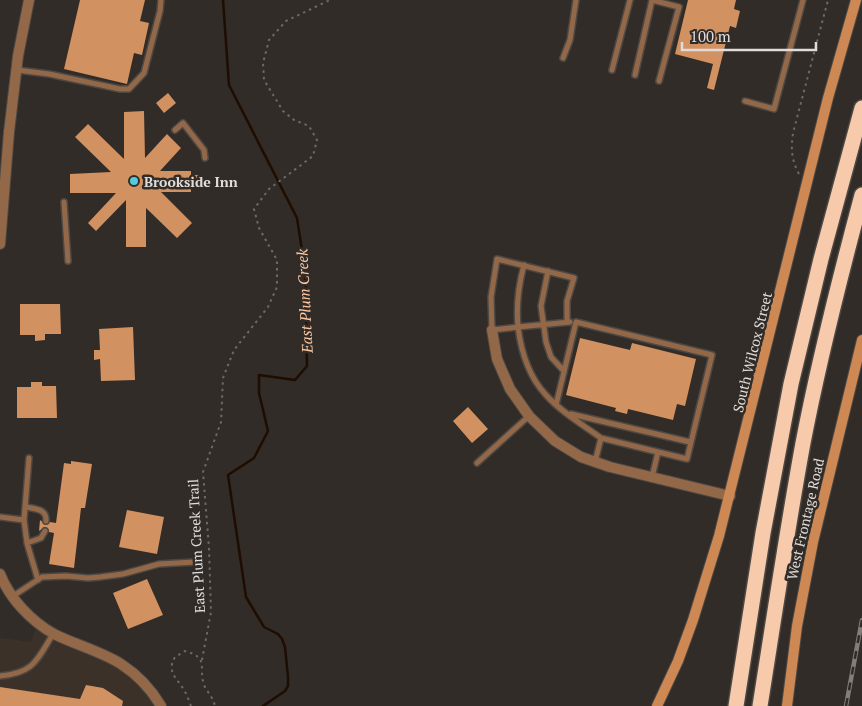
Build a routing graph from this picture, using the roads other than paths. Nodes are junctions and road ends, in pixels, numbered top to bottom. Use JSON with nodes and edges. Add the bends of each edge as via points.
{"nodes":[{"id":1,"x":29,"y":0,"type":"edge"},
{"id":2,"x":161,"y":0,"type":"edge"},
{"id":3,"x":576,"y":0,"type":"edge"},
{"id":4,"x":630,"y":0,"type":"edge"},
{"id":5,"x":652,"y":0,"type":"edge"},
{"id":6,"x":803,"y":0,"type":"edge"},
{"id":7,"x":856,"y":0,"type":"edge"},
{"id":8,"x":563,"y":58,"type":"dead end"},
{"id":9,"x":16,"y":70,"type":"junction"},
{"id":10,"x":612,"y":70,"type":"dead end"},
{"id":11,"x":635,"y":75,"type":"dead end"},
{"id":12,"x":659,"y":81,"type":"dead end"},
{"id":13,"x":745,"y":101,"type":"dead end"},
{"id":14,"x":862,"y":108,"type":"edge"},
{"id":15,"x":175,"y":130,"type":"dead end"},
{"id":16,"x":205,"y":158,"type":"dead end"},
{"id":17,"x":862,"y":195,"type":"edge"},
{"id":18,"x":64,"y":202,"type":"dead end"},
{"id":19,"x":0,"y":244,"type":"edge"},
{"id":20,"x":68,"y":261,"type":"dead end"},
{"id":21,"x":524,"y":265,"type":"junction"},
{"id":22,"x":548,"y":271,"type":"junction"},
{"id":23,"x":567,"y":322,"type":"junction"},
{"id":24,"x":576,"y":322,"type":"junction"},
{"id":25,"x":544,"y":325,"type":"junction"},
{"id":26,"x":518,"y":327,"type":"junction"},
{"id":27,"x":492,"y":330,"type":"junction"},
{"id":28,"x":862,"y":340,"type":"edge"},
{"id":29,"x":564,"y":371,"type":"junction"},
{"id":30,"x":556,"y":405,"type":"junction"},
{"id":31,"x":568,"y":413,"type":"junction"},
{"id":32,"x":529,"y":416,"type":"junction"},
{"id":33,"x":601,"y":438,"type":"junction"},
{"id":34,"x":690,"y":442,"type":"junction"},
{"id":35,"x":658,"y":452,"type":"junction"},
{"id":36,"x":29,"y":458,"type":"dead end"},
{"id":37,"x":595,"y":462,"type":"junction"},
{"id":38,"x":477,"y":463,"type":"dead end"},
{"id":39,"x":652,"y":477,"type":"junction"},
{"id":40,"x":730,"y":496,"type":"junction"},
{"id":41,"x":26,"y":507,"type":"junction"},
{"id":42,"x":0,"y":517,"type":"edge"},
{"id":43,"x":24,"y":520,"type":"junction"},
{"id":44,"x":46,"y":521,"type":"dead end"},
{"id":45,"x":44,"y":531,"type":"dead end"},
{"id":46,"x":27,"y":543,"type":"junction"},
{"id":47,"x":195,"y":562,"type":"dead end"},
{"id":48,"x":0,"y":574,"type":"edge"},
{"id":49,"x":38,"y":580,"type":"junction"},
{"id":50,"x":12,"y":596,"type":"junction"},
{"id":51,"x":750,"y":619,"type":"junction"},
{"id":52,"x":54,"y":633,"type":"junction"},
{"id":53,"x":0,"y":676,"type":"edge"},
{"id":54,"x":161,"y":706,"type":"edge"},
{"id":55,"x":657,"y":706,"type":"edge"},
{"id":56,"x":731,"y":706,"type":"edge"},
{"id":57,"x":736,"y":706,"type":"edge"},
{"id":58,"x":762,"y":706,"type":"edge"},
{"id":59,"x":787,"y":706,"type":"edge"}],
"edges":[{"from":1,"to":9,"type":"street"},
{"from":2,"to":9,"type":"lane","via":[[144,72],[129,89]]},
{"from":3,"to":8,"type":"lane","via":[[570,40]]},
{"from":4,"to":10,"type":"lane"},
{"from":5,"to":11,"type":"lane"},
{"from":5,"to":12,"type":"lane","via":[[679,7]]},
{"from":6,"to":13,"type":"lane","via":[[774,109]]},
{"from":7,"to":40,"type":"main road","name":"South Wilcox Street","via":[[828,98]]},
{"from":9,"to":19,"type":"street"},
{"from":14,"to":51,"type":"highway","via":[[806,319],[776,461]]},
{"from":15,"to":16,"type":"lane","via":[[183,123],[204,150]]},
{"from":17,"to":58,"type":"highway","via":[[826,337],[804,442],[780,574]]},
{"from":18,"to":20,"type":"lane"},
{"from":21,"to":22,"type":"lane"},
{"from":21,"to":26,"type":"lane","via":[[516,309]]},
{"from":21,"to":27,"type":"lane","via":[[496,259],[491,297]]},
{"from":22,"to":23,"type":"lane","via":[[574,278],[567,301]]},
{"from":22,"to":25,"type":"lane","via":[[541,306]]},
{"from":23,"to":24,"type":"lane"},
{"from":23,"to":25,"type":"lane"},
{"from":24,"to":29,"type":"lane"},
{"from":24,"to":34,"type":"lane","via":[[712,355]]},
{"from":25,"to":26,"type":"lane"},
{"from":25,"to":29,"type":"lane","via":[[551,357]]},
{"from":26,"to":27,"type":"lane"},
{"from":26,"to":30,"type":"lane","via":[[520,346],[530,370],[544,394]]},
{"from":27,"to":32,"type":"street","via":[[500,370]]},
{"from":28,"to":59,"type":"main road","name":"West Frontage Road","via":[[812,542]]},
{"from":29,"to":30,"type":"lane"},
{"from":30,"to":31,"type":"lane"},
{"from":31,"to":33,"type":"lane"},
{"from":31,"to":34,"type":"lane"},
{"from":32,"to":37,"type":"street","via":[[567,450]]},
{"from":32,"to":38,"type":"lane"},
{"from":33,"to":35,"type":"lane"},
{"from":33,"to":37,"type":"lane"},
{"from":34,"to":35,"type":"lane","via":[[686,459]]},
{"from":35,"to":39,"type":"lane"},
{"from":36,"to":41,"type":"lane"},
{"from":37,"to":39,"type":"street"},
{"from":39,"to":40,"type":"street"},
{"from":40,"to":55,"type":"main road","name":"South Wilcox Street","via":[[693,620]]},
{"from":41,"to":43,"type":"lane"},
{"from":41,"to":44,"type":"lane","via":[[43,511]]},
{"from":42,"to":43,"type":"lane"},
{"from":43,"to":46,"type":"lane"},
{"from":45,"to":46,"type":"lane","via":[[41,538]]},
{"from":46,"to":49,"type":"lane"},
{"from":47,"to":49,"type":"lane","via":[[158,564],[100,577],[52,576]]},
{"from":48,"to":50,"type":"street"},
{"from":49,"to":50,"type":"lane"},
{"from":50,"to":52,"type":"street"},
{"from":51,"to":56,"type":"highway"},
{"from":51,"to":57,"type":"highway"},
{"from":52,"to":53,"type":"lane","via":[[30,667]]},
{"from":52,"to":54,"type":"street","via":[[122,665],[146,685]]}]}
